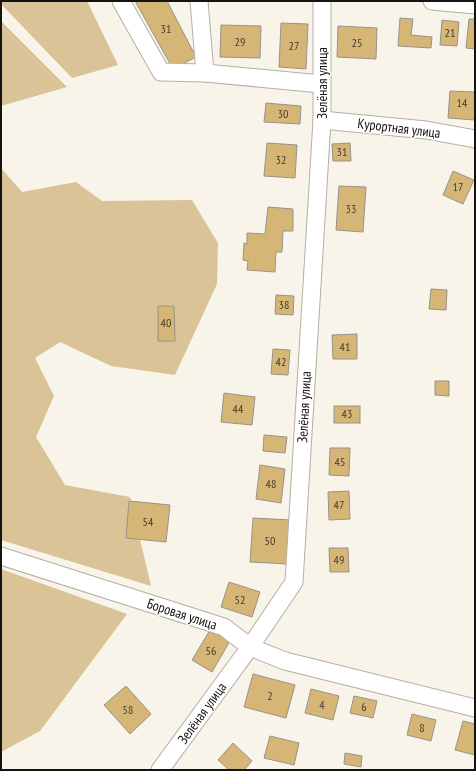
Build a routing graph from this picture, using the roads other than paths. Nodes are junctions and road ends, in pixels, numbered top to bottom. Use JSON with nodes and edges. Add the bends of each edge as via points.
{"nodes":[{"id":1,"x":121,"y":1,"type":"edge"},
{"id":2,"x":199,"y":1,"type":"edge"},
{"id":3,"x":322,"y":1,"type":"edge"},
{"id":4,"x":432,"y":1,"type":"edge"},
{"id":5,"x":475,"y":5,"type":"edge"},
{"id":6,"x":205,"y":73,"type":"junction"},
{"id":7,"x":322,"y":84,"type":"junction"},
{"id":8,"x":322,"y":120,"type":"junction"},
{"id":9,"x":475,"y":139,"type":"edge"},
{"id":10,"x":1,"y":556,"type":"edge"},
{"id":11,"x":250,"y":647,"type":"junction"},
{"id":12,"x":475,"y":708,"type":"edge"},
{"id":13,"x":160,"y":770,"type":"edge"}],
"edges":[{"from":1,"to":6,"type":"street","via":[[161,72]]},
{"from":2,"to":6,"type":"street"},
{"from":3,"to":7,"type":"street","name":"Зелёная улица"},
{"from":4,"to":5,"type":"street"},
{"from":6,"to":7,"type":"street"},
{"from":7,"to":8,"type":"street","name":"Зелёная улица"},
{"from":8,"to":9,"type":"street","name":"Курортная улица","via":[[426,130]]},
{"from":8,"to":11,"type":"street","name":"Зелёная улица","via":[[294,582]]},
{"from":10,"to":11,"type":"street","name":"Боровая улица","via":[[224,627]]},
{"from":11,"to":12,"type":"street","name":"Боровая улица","via":[[285,661]]},
{"from":11,"to":13,"type":"street","name":"Зелёная улица"}]}
